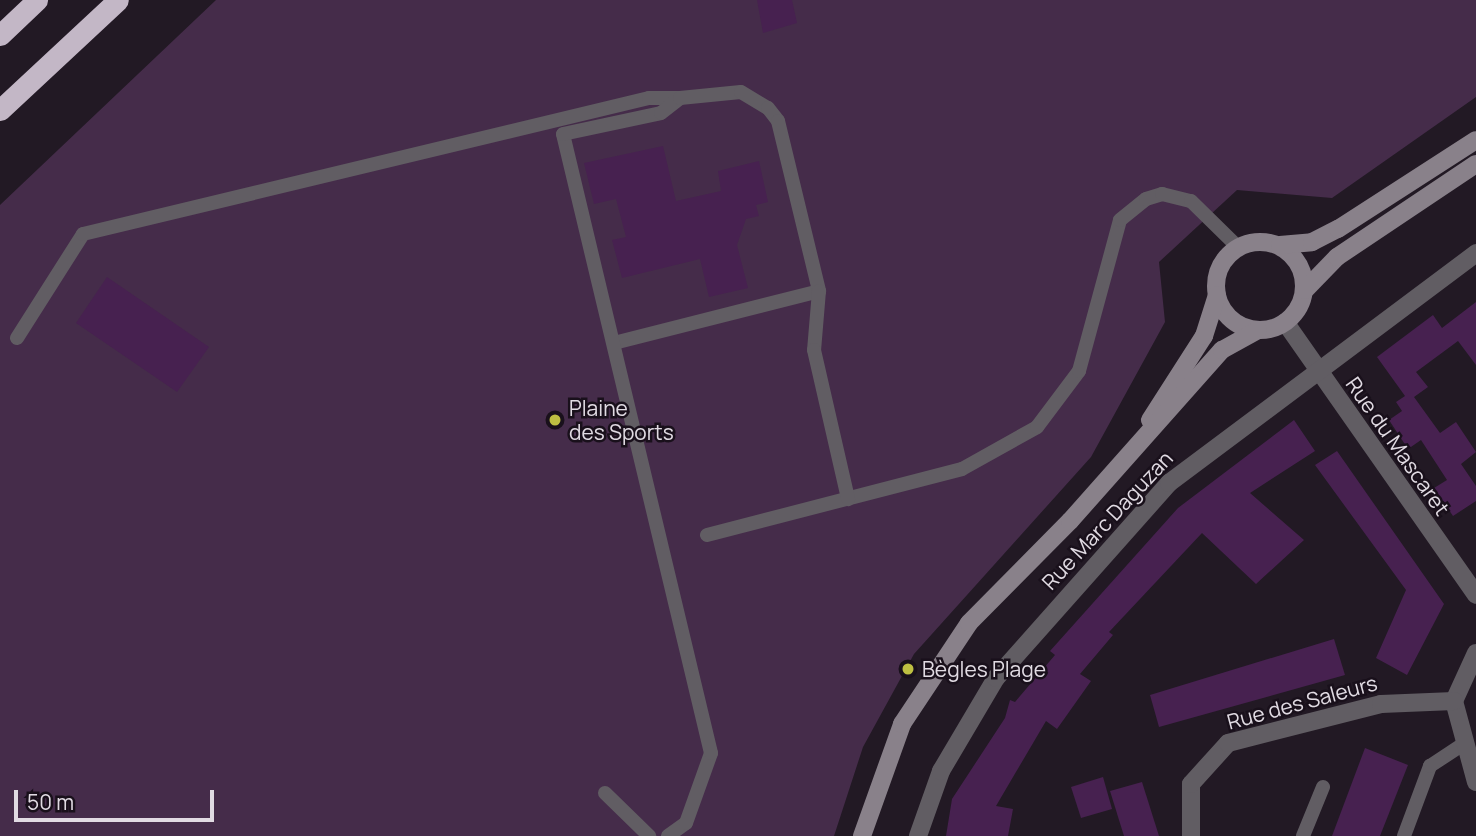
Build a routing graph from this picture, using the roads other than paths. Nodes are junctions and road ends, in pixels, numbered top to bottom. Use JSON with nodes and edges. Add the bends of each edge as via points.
{"nodes":[{"id":1,"x":37,"y":0,"type":"edge"},
{"id":2,"x":118,"y":0,"type":"edge"},
{"id":3,"x":0,"y":35,"type":"edge"},
{"id":4,"x":680,"y":97,"type":"junction"},
{"id":5,"x":0,"y":110,"type":"edge"},
{"id":6,"x":1476,"y":141,"type":"edge"},
{"id":7,"x":1476,"y":164,"type":"edge"},
{"id":8,"x":1279,"y":245,"type":"junction"},
{"id":9,"x":1238,"y":247,"type":"junction"},
{"id":10,"x":1476,"y":253,"type":"edge"},
{"id":11,"x":1305,"y":290,"type":"junction"},
{"id":12,"x":819,"y":291,"type":"junction"},
{"id":13,"x":1217,"y":295,"type":"junction"},
{"id":14,"x":1285,"y":323,"type":"junction"},
{"id":15,"x":1258,"y":330,"type":"junction"},
{"id":16,"x":17,"y":338,"type":"dead end"},
{"id":17,"x":614,"y":343,"type":"junction"},
{"id":18,"x":1318,"y":372,"type":"junction"},
{"id":19,"x":1142,"y":435,"type":"junction"},
{"id":20,"x":848,"y":499,"type":"junction"},
{"id":21,"x":707,"y":535,"type":"dead end"},
{"id":22,"x":1476,"y":595,"type":"edge"},
{"id":23,"x":1476,"y":653,"type":"edge"},
{"id":24,"x":1454,"y":701,"type":"junction"},
{"id":25,"x":1465,"y":743,"type":"junction"},
{"id":26,"x":1476,"y":782,"type":"edge"},
{"id":27,"x":1323,"y":787,"type":"dead end"},
{"id":28,"x":605,"y":793,"type":"dead end"},
{"id":29,"x":649,"y":836,"type":"edge"},
{"id":30,"x":667,"y":836,"type":"edge"},
{"id":31,"x":862,"y":836,"type":"edge"},
{"id":32,"x":918,"y":836,"type":"edge"},
{"id":33,"x":1191,"y":836,"type":"edge"},
{"id":34,"x":1303,"y":836,"type":"edge"},
{"id":35,"x":1404,"y":836,"type":"edge"}],
"edges":[{"from":1,"to":3,"type":"highway"},
{"from":2,"to":5,"type":"highway"},
{"from":4,"to":12,"type":"lane","via":[[741,92],[778,121]]},
{"from":4,"to":16,"type":"lane","via":[[649,97],[83,234]]},
{"from":4,"to":17,"type":"lane","via":[[661,113],[563,135]]},
{"from":6,"to":8,"type":"street","via":[[1338,229],[1312,242]]},
{"from":7,"to":11,"type":"street","via":[[1337,257]]},
{"from":8,"to":9,"type":"street"},
{"from":8,"to":11,"type":"street","via":[[1301,265]]},
{"from":9,"to":13,"type":"street","via":[[1220,267]]},
{"from":9,"to":20,"type":"lane","via":[[1191,201],[1162,194],[1146,199],[1120,220],[1084,358],[1050,415],[1020,440],[962,469]]},
{"from":10,"to":18,"type":"street","name":"Rue Marc Daguzan"},
{"from":11,"to":14,"type":"street"},
{"from":12,"to":17,"type":"lane"},
{"from":12,"to":20,"type":"lane","via":[[814,350]]},
{"from":13,"to":15,"type":"street","via":[[1231,319]]},
{"from":13,"to":19,"type":"street","via":[[1204,336]]},
{"from":14,"to":15,"type":"street"},
{"from":14,"to":18,"type":"street","name":"Rue du Mascaret"},
{"from":15,"to":19,"type":"street","via":[[1222,350]]},
{"from":17,"to":30,"type":"lane","via":[[711,752],[686,823]]},
{"from":18,"to":22,"type":"street","name":"Rue du Mascaret"},
{"from":18,"to":32,"type":"street","name":"Rue Marc Daguzan","via":[[1175,478],[1019,650],[961,733]]},
{"from":19,"to":31,"type":"street","via":[[1070,520],[969,623],[925,680],[888,754]]},
{"from":20,"to":21,"type":"lane"},
{"from":23,"to":24,"type":"street"},
{"from":24,"to":25,"type":"street"},
{"from":24,"to":33,"type":"street","name":"Rue des Saleurs","via":[[1381,704],[1228,743],[1191,784]]},
{"from":25,"to":26,"type":"street"},
{"from":25,"to":35,"type":"lane","via":[[1430,766]]},
{"from":27,"to":34,"type":"lane"},
{"from":28,"to":29,"type":"lane"}]}
